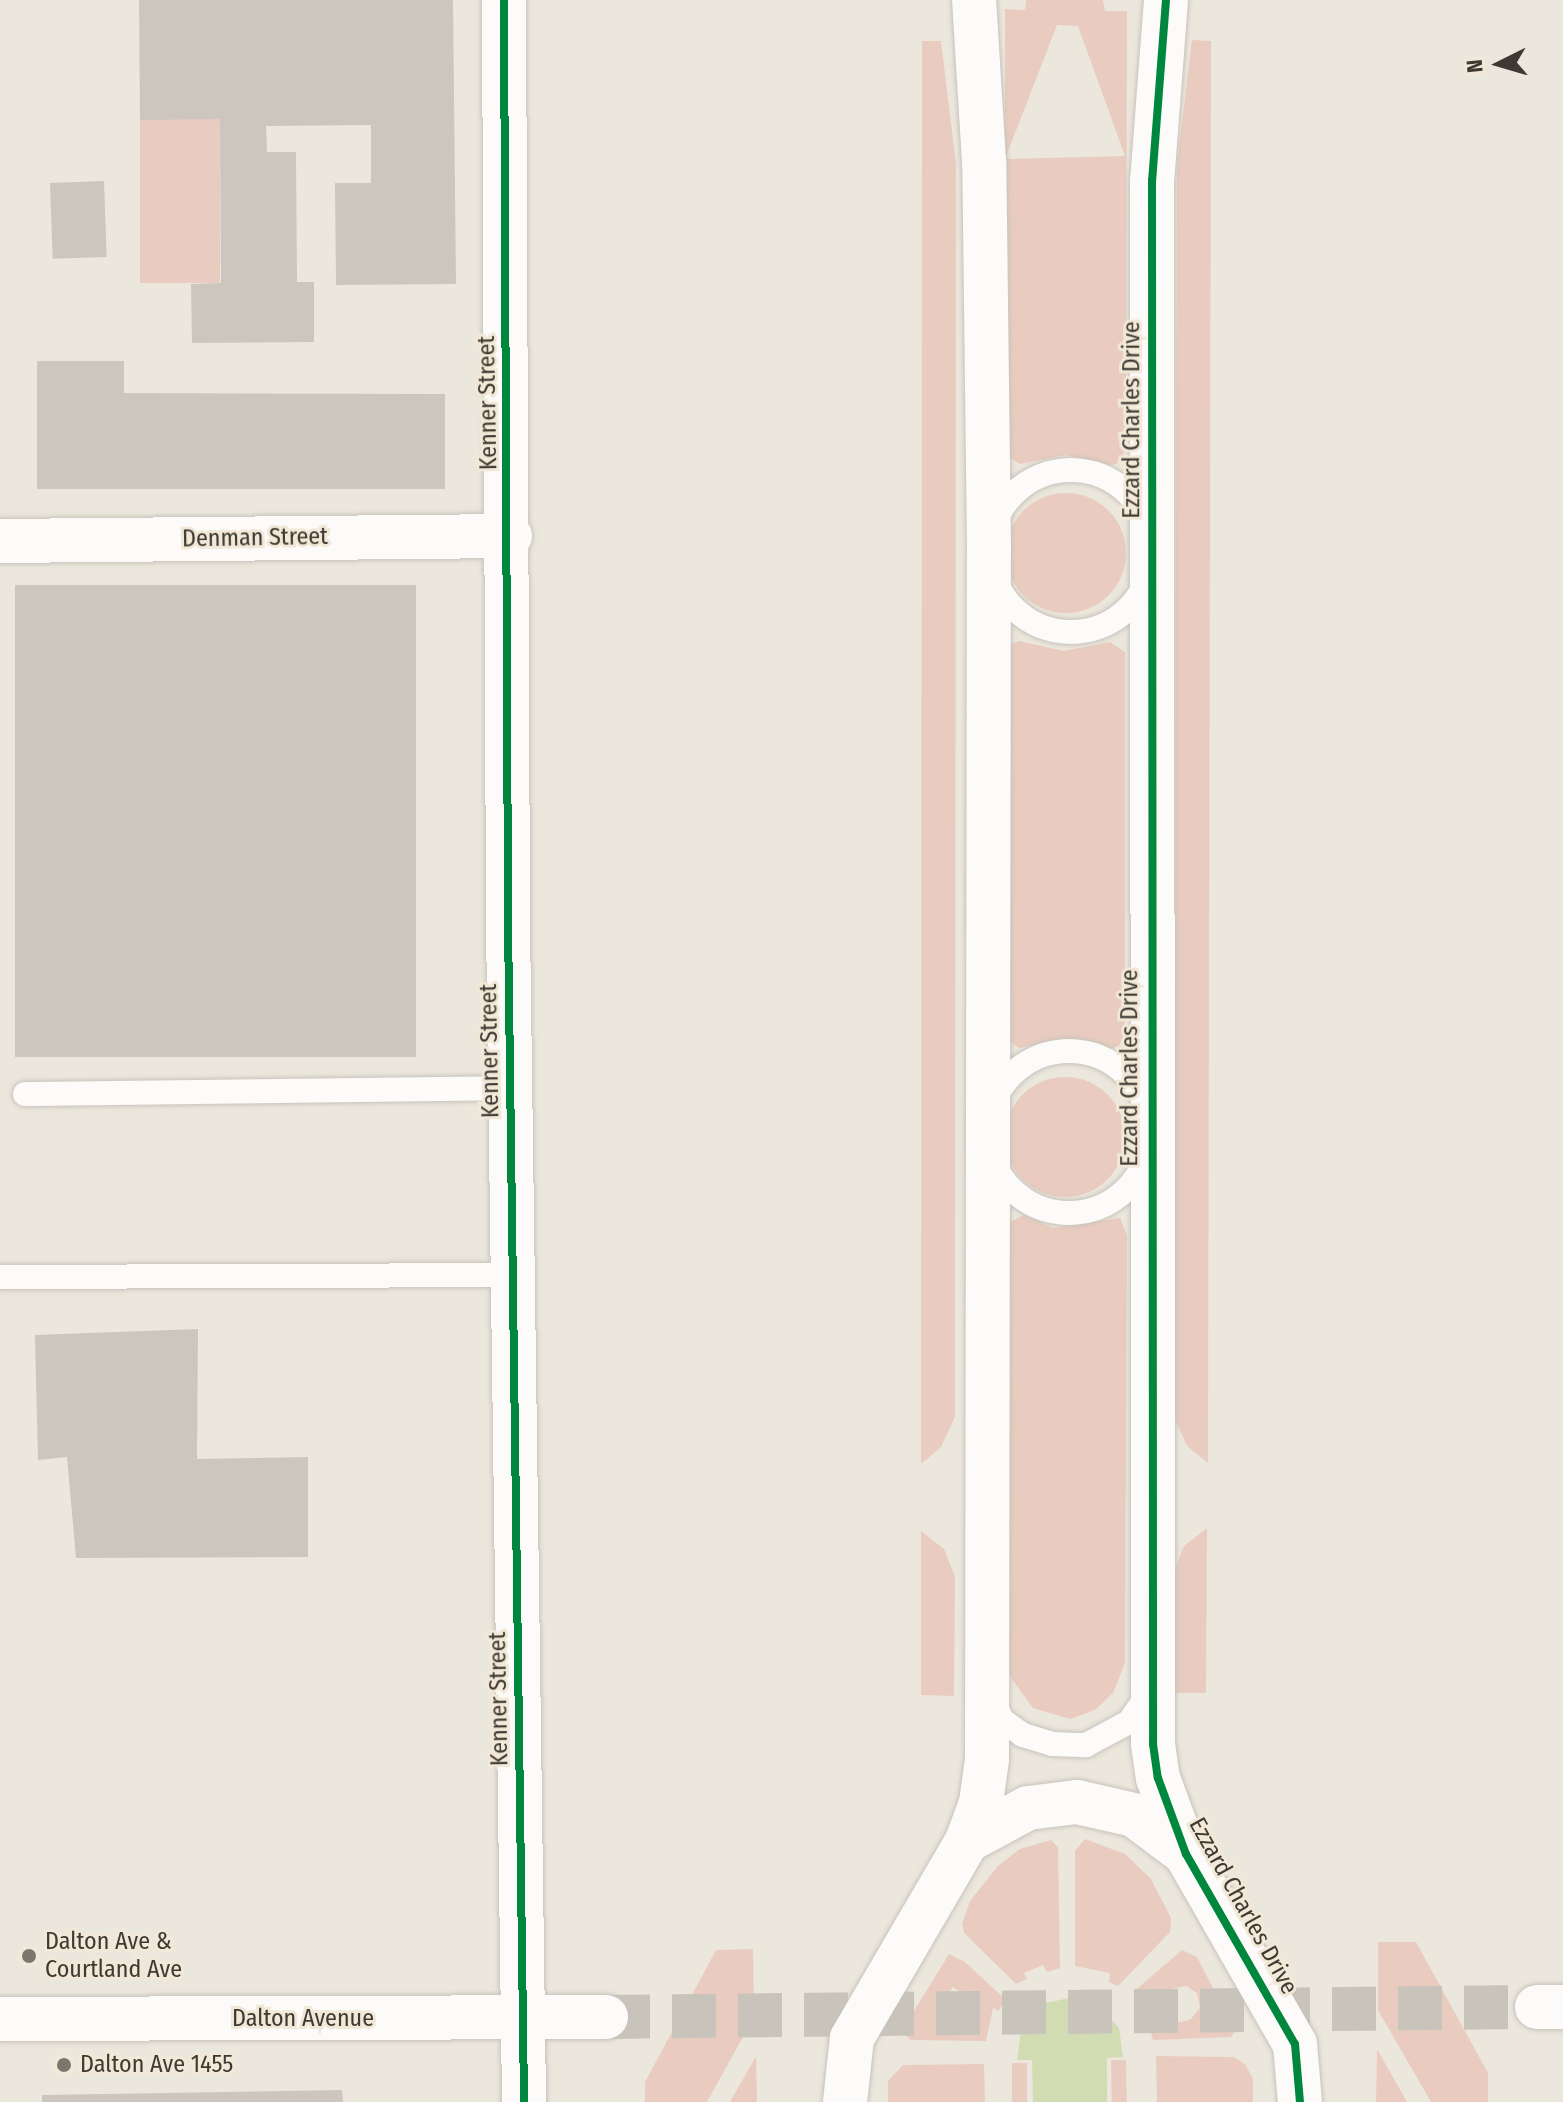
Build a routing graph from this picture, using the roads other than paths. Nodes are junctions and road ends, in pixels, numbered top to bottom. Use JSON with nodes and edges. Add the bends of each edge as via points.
{"nodes":[{"id":1,"x":504,"y":0,"type":"edge"},
{"id":2,"x":974,"y":0,"type":"edge"},
{"id":3,"x":1166,"y":0,"type":"edge"},
{"id":4,"x":510,"y":536,"type":"junction"},
{"id":5,"x":0,"y":541,"type":"edge"},
{"id":6,"x":1152,"y":543,"type":"junction"},
{"id":7,"x":989,"y":548,"type":"junction"},
{"id":8,"x":510,"y":1088,"type":"junction"},
{"id":9,"x":25,"y":1094,"type":"dead end"},
{"id":10,"x":1150,"y":1122,"type":"junction"},
{"id":11,"x":987,"y":1125,"type":"junction"},
{"id":12,"x":513,"y":1275,"type":"junction"},
{"id":13,"x":0,"y":1277,"type":"edge"},
{"id":14,"x":1154,"y":1686,"type":"junction"},
{"id":15,"x":988,"y":1687,"type":"junction"},
{"id":16,"x":967,"y":1841,"type":"junction"},
{"id":17,"x":1186,"y":1854,"type":"junction"},
{"id":18,"x":606,"y":2017,"type":"tunnel mouth"},
{"id":19,"x":0,"y":2019,"type":"edge"},
{"id":20,"x":524,"y":2019,"type":"junction"},
{"id":21,"x":524,"y":2102,"type":"edge"},
{"id":22,"x":845,"y":2102,"type":"edge"},
{"id":23,"x":1300,"y":2102,"type":"edge"}],
"edges":[{"from":1,"to":4,"type":"street","name":"Kenner Street"},
{"from":2,"to":7,"type":"street","via":[[984,162]]},
{"from":3,"to":6,"type":"street","name":"Ezzard Charles Drive","via":[[1152,180]]},
{"from":4,"to":5,"type":"street","name":"Denman Street"},
{"from":4,"to":8,"type":"street","name":"Kenner Street"},
{"from":6,"to":7,"type":"lane","via":[[1144,515],[1113,481],[1088,470],[1065,469],[1040,475],[1017,489],[1000,510]]},
{"from":6,"to":7,"type":"lane","via":[[1151,566],[1131,606],[1097,628],[1074,632],[1043,628],[1020,614],[1002,595]]},
{"from":6,"to":10,"type":"street","name":"Ezzard Charles Drive"},
{"from":7,"to":11,"type":"street"},
{"from":8,"to":9,"type":"lane"},
{"from":8,"to":12,"type":"street","name":"Kenner Street"},
{"from":10,"to":11,"type":"lane","via":[[1128,1075],[1108,1060],[1058,1050],[1011,1073],[996,1094]]},
{"from":10,"to":11,"type":"lane","via":[[1148,1149],[1126,1190],[1089,1211],[1066,1213],[1036,1207],[1015,1193],[990,1152]]},
{"from":10,"to":14,"type":"street","name":"Ezzard Charles Drive"},
{"from":11,"to":15,"type":"street"},
{"from":12,"to":13,"type":"lane"},
{"from":12,"to":20,"type":"street","name":"Kenner Street"},
{"from":14,"to":15,"type":"lane","via":[[1129,1722],[1086,1745],[1053,1744],[1023,1735],[1002,1720]]},
{"from":14,"to":17,"type":"street","name":"Ezzard Charles Drive","via":[[1158,1778]]},
{"from":15,"to":16,"type":"street","via":[[987,1759],[981,1803]]},
{"from":16,"to":17,"type":"street","via":[[1028,1808],[1077,1802],[1134,1815]]},
{"from":16,"to":22,"type":"street","via":[[852,2038],[845,2064]]},
{"from":17,"to":23,"type":"street","name":"Ezzard Charles Drive","via":[[1288,2028],[1300,2063]]},
{"from":18,"to":20,"type":"street","name":"Dalton Avenue"},
{"from":19,"to":20,"type":"street","name":"Dalton Avenue"},
{"from":20,"to":21,"type":"street","name":"Kenner Street"}]}
